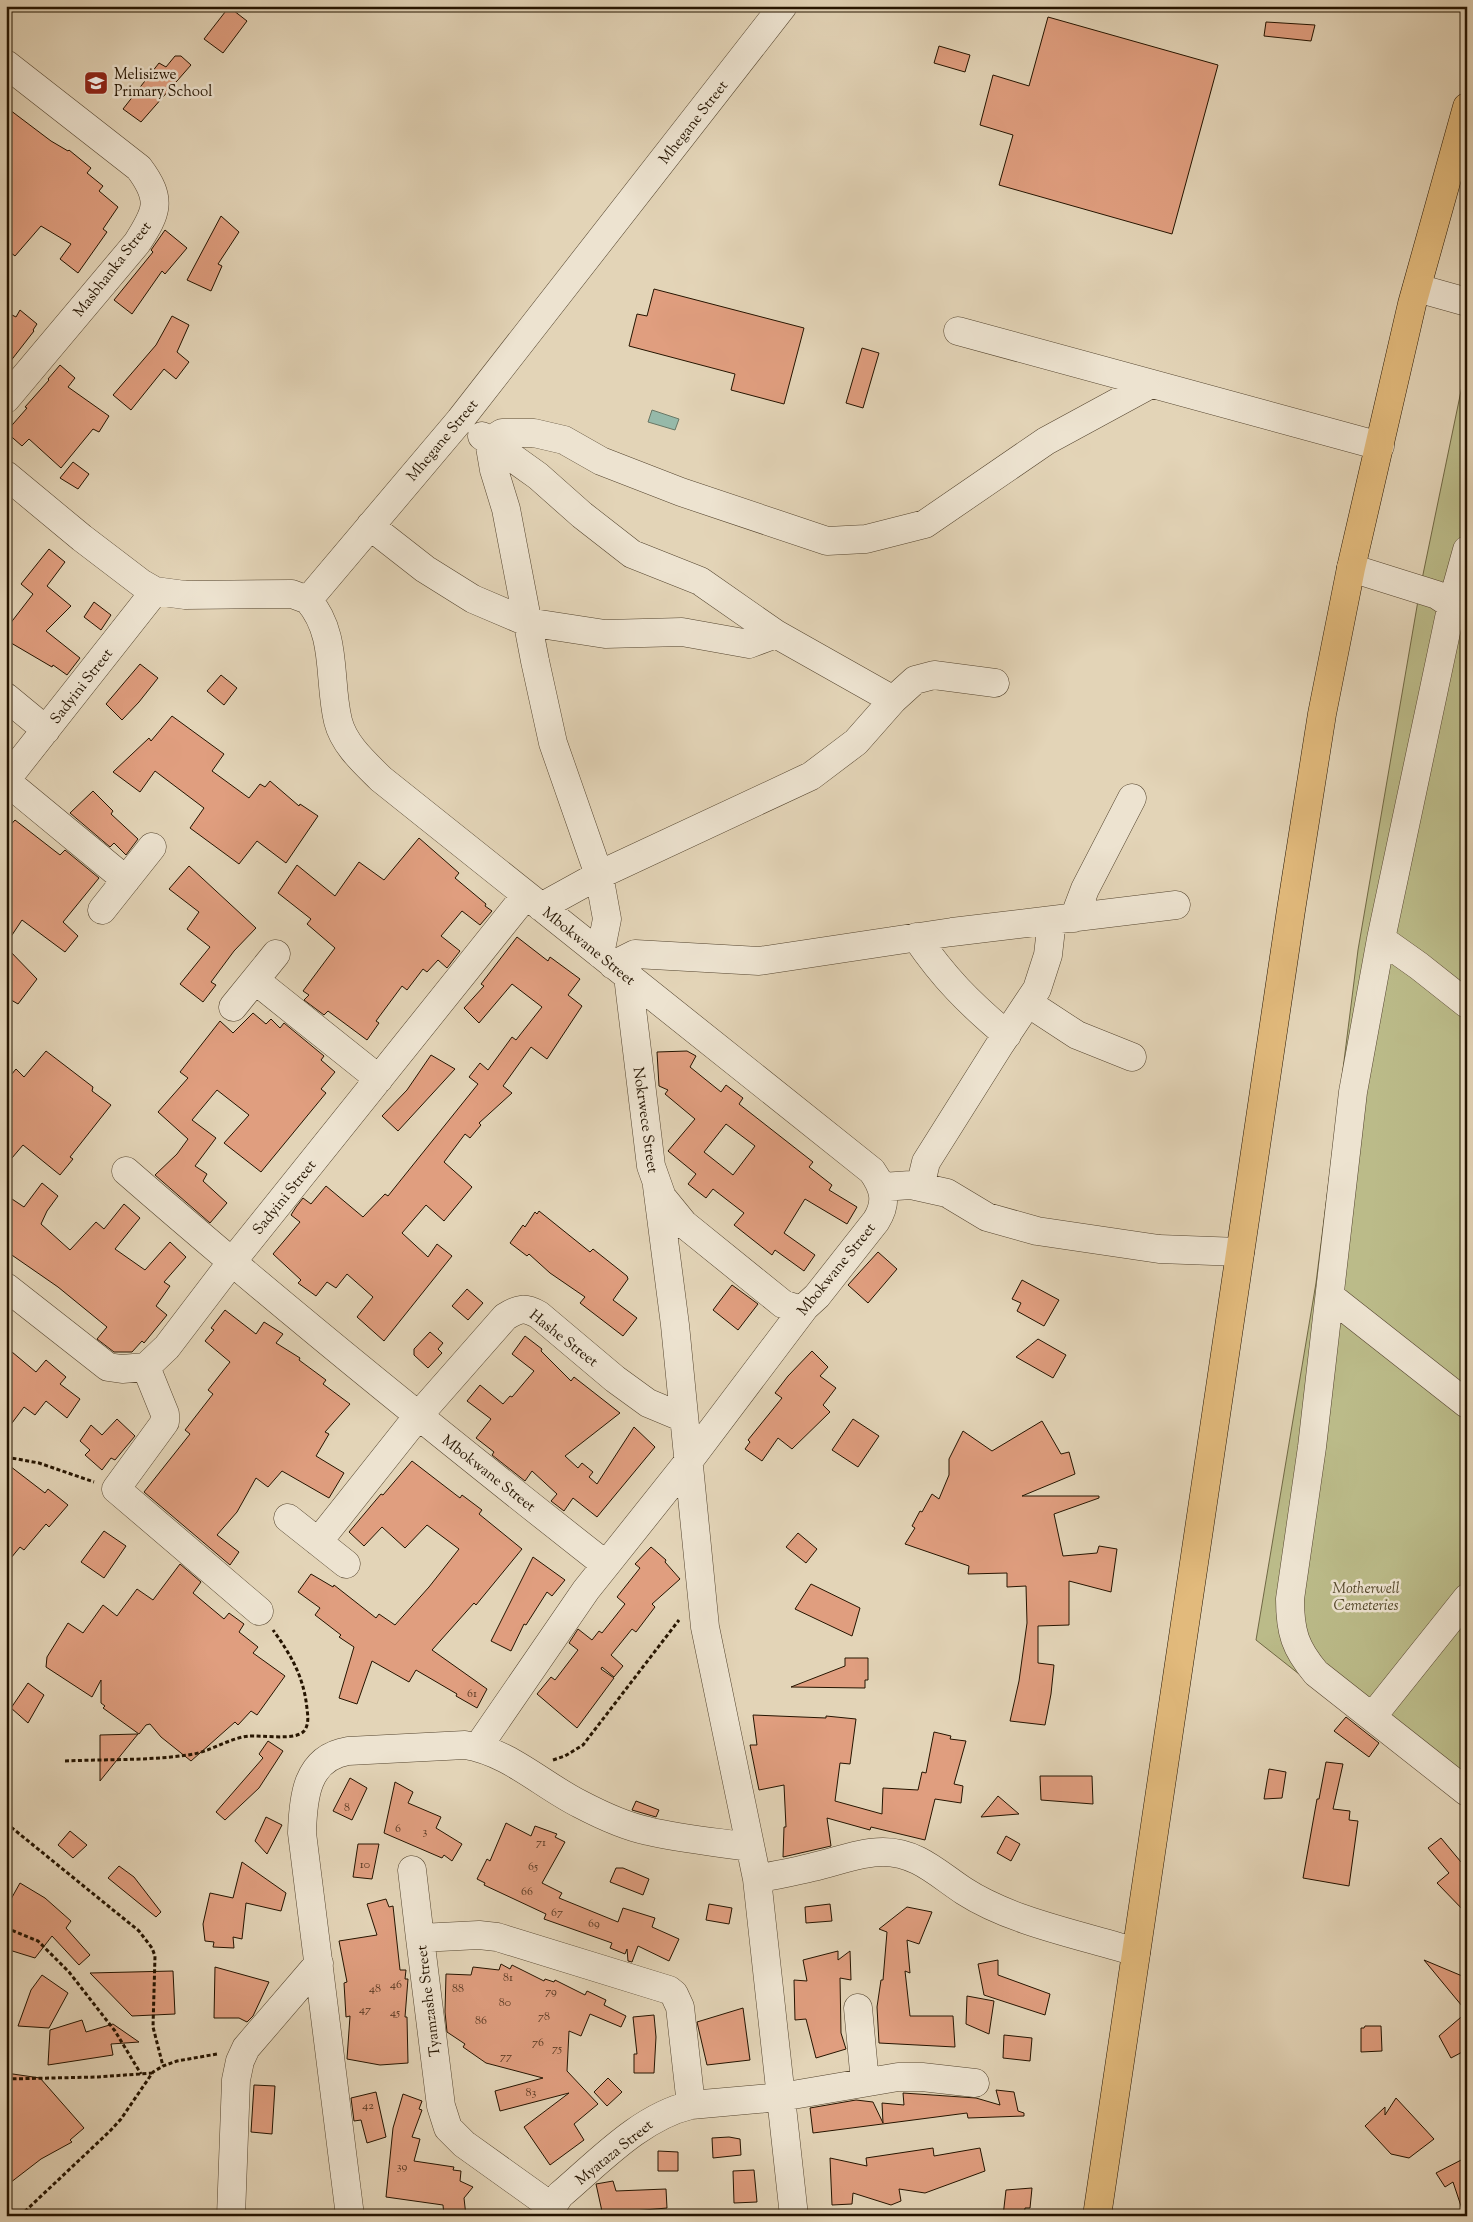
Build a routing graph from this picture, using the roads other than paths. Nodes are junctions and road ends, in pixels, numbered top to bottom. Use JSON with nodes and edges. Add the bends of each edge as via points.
{"nodes":[{"id":1,"x":783,"y":6,"type":"edge"},
{"id":2,"x":6,"y":64,"type":"edge"},
{"id":3,"x":1467,"y":107,"type":"edge"},
{"id":4,"x":1417,"y":288,"type":"junction"},
{"id":5,"x":1467,"y":302,"type":"edge"},
{"id":6,"x":958,"y":331,"type":"dead end"},
{"id":7,"x":1151,"y":384,"type":"junction"},
{"id":8,"x":6,"y":399,"type":"edge"},
{"id":9,"x":460,"y":420,"type":"junction"},
{"id":10,"x":489,"y":441,"type":"junction"},
{"id":11,"x":1380,"y":446,"type":"junction"},
{"id":12,"x":6,"y":475,"type":"edge"},
{"id":13,"x":370,"y":526,"type":"junction"},
{"id":14,"x":1467,"y":550,"type":"edge"},
{"id":15,"x":1351,"y":568,"type":"junction"},
{"id":16,"x":155,"y":591,"type":"junction"},
{"id":17,"x":308,"y":600,"type":"junction"},
{"id":18,"x":1460,"y":609,"type":"edge"},
{"id":19,"x":528,"y":622,"type":"junction"},
{"id":20,"x":776,"y":634,"type":"junction"},
{"id":21,"x":995,"y":683,"type":"dead end"},
{"id":22,"x":6,"y":697,"type":"edge"},
{"id":23,"x":893,"y":700,"type":"junction"},
{"id":24,"x":46,"y":730,"type":"junction"},
{"id":25,"x":6,"y":781,"type":"edge"},
{"id":26,"x":1132,"y":798,"type":"dead end"},
{"id":27,"x":152,"y":847,"type":"dead end"},
{"id":28,"x":599,"y":875,"type":"junction"},
{"id":29,"x":126,"y":880,"type":"junction"},
{"id":30,"x":533,"y":901,"type":"junction"},
{"id":31,"x":1176,"y":905,"type":"dead end"},
{"id":32,"x":102,"y":910,"type":"dead end"},
{"id":33,"x":1063,"y":919,"type":"junction"},
{"id":34,"x":916,"y":937,"type":"junction"},
{"id":35,"x":1380,"y":939,"type":"junction"},
{"id":36,"x":276,"y":954,"type":"dead end"},
{"id":37,"x":614,"y":965,"type":"junction"},
{"id":38,"x":255,"y":980,"type":"junction"},
{"id":39,"x":1028,"y":1004,"type":"junction"},
{"id":40,"x":1467,"y":1004,"type":"edge"},
{"id":41,"x":233,"y":1007,"type":"dead end"},
{"id":42,"x":1007,"y":1035,"type":"junction"},
{"id":43,"x":1132,"y":1058,"type":"dead end"},
{"id":44,"x":379,"y":1079,"type":"junction"},
{"id":45,"x":126,"y":1171,"type":"dead end"},
{"id":46,"x":656,"y":1186,"type":"junction"},
{"id":47,"x":882,"y":1187,"type":"junction"},
{"id":48,"x":920,"y":1187,"type":"junction"},
{"id":49,"x":1240,"y":1252,"type":"junction"},
{"id":50,"x":231,"y":1263,"type":"junction"},
{"id":51,"x":6,"y":1287,"type":"edge"},
{"id":52,"x":1331,"y":1297,"type":"junction"},
{"id":53,"x":805,"y":1307,"type":"junction"},
{"id":54,"x":146,"y":1367,"type":"junction"},
{"id":55,"x":1467,"y":1404,"type":"edge"},
{"id":56,"x":418,"y":1416,"type":"junction"},
{"id":57,"x":684,"y":1418,"type":"junction"},
{"id":58,"x":688,"y":1462,"type":"junction"},
{"id":59,"x":288,"y":1518,"type":"dead end"},
{"id":60,"x":318,"y":1542,"type":"junction"},
{"id":61,"x":346,"y":1564,"type":"dead end"},
{"id":62,"x":606,"y":1566,"type":"junction"},
{"id":63,"x":1467,"y":1598,"type":"edge"},
{"id":64,"x":259,"y":1611,"type":"road end"},
{"id":65,"x":1372,"y":1717,"type":"junction"},
{"id":66,"x":478,"y":1747,"type":"junction"},
{"id":67,"x":1467,"y":1792,"type":"edge"},
{"id":68,"x":750,"y":1847,"type":"junction"},
{"id":69,"x":412,"y":1870,"type":"dead end"},
{"id":70,"x":757,"y":1879,"type":"junction"},
{"id":71,"x":420,"y":1938,"type":"junction"},
{"id":72,"x":1136,"y":1952,"type":"junction"},
{"id":73,"x":319,"y":1964,"type":"junction"},
{"id":74,"x":858,"y":2008,"type":"dead end"},
{"id":75,"x":865,"y":2082,"type":"junction"},
{"id":76,"x":975,"y":2083,"type":"dead end"},
{"id":77,"x":782,"y":2097,"type":"junction"},
{"id":78,"x":692,"y":2105,"type":"junction"},
{"id":79,"x":551,"y":2212,"type":"edge"},
{"id":80,"x":232,"y":2216,"type":"edge"},
{"id":81,"x":350,"y":2216,"type":"edge"},
{"id":82,"x":794,"y":2216,"type":"edge"},
{"id":83,"x":1097,"y":2216,"type":"edge"}],
"edges":[{"from":1,"to":9,"type":"street","name":"Mhegane Street"},
{"from":2,"to":8,"type":"street","name":"Masbhanka Street","via":[[139,168],[151,184],[155,203],[152,220],[136,243]]},
{"from":3,"to":4,"type":"main road"},
{"from":4,"to":5,"type":"street"},
{"from":4,"to":11,"type":"main road"},
{"from":6,"to":7,"type":"street"},
{"from":7,"to":10,"type":"street","via":[[1046,441],[925,524],[866,540],[827,541],[681,492],[601,460],[564,440],[534,433],[502,433]]},
{"from":7,"to":11,"type":"street"},
{"from":9,"to":10,"type":"street"},
{"from":9,"to":13,"type":"street","name":"Mhegane Street"},
{"from":10,"to":19,"type":"street","name":"Nokrwece Street"},
{"from":10,"to":20,"type":"street","via":[[538,476],[632,554],[700,581]]},
{"from":11,"to":15,"type":"main road"},
{"from":12,"to":16,"type":"street","via":[[89,544]]},
{"from":13,"to":17,"type":"street","name":"Mhegane Street"},
{"from":13,"to":19,"type":"street","via":[[425,569],[473,599]]},
{"from":14,"to":18,"type":"street"},
{"from":15,"to":18,"type":"street","via":[[1418,588]]},
{"from":15,"to":49,"type":"main road","via":[[1321,724]]},
{"from":16,"to":17,"type":"street","via":[[185,595],[292,594]]},
{"from":16,"to":24,"type":"street","name":"Sadyini Street"},
{"from":17,"to":30,"type":"street","name":"Mbokwane Street","via":[[317,611],[326,633],[338,722],[353,750],[382,779]]},
{"from":18,"to":35,"type":"street"},
{"from":19,"to":20,"type":"street","via":[[605,634],[682,632],[749,644]]},
{"from":19,"to":28,"type":"street","name":"Nokrwece Street","via":[[553,743]]},
{"from":20,"to":23,"type":"street"},
{"from":21,"to":23,"type":"street","via":[[934,675],[915,680]]},
{"from":22,"to":24,"type":"street"},
{"from":23,"to":28,"type":"street","via":[[856,742],[811,776]]},
{"from":24,"to":25,"type":"street","name":"Sadyini Street"},
{"from":25,"to":29,"type":"street"},
{"from":26,"to":33,"type":"street","via":[[1085,888]]},
{"from":27,"to":29,"type":"street"},
{"from":28,"to":30,"type":"street"},
{"from":28,"to":37,"type":"street","name":"Nokrwece Street"},
{"from":29,"to":32,"type":"street"},
{"from":30,"to":37,"type":"street","name":"Mbokwane Street"},
{"from":30,"to":44,"type":"street","name":"Sadyini Street"},
{"from":31,"to":33,"type":"street"},
{"from":33,"to":34,"type":"street"},
{"from":33,"to":39,"type":"street","via":[[1038,989]]},
{"from":34,"to":37,"type":"street","via":[[759,961],[635,954]]},
{"from":34,"to":42,"type":"street","via":[[938,970],[972,1006]]},
{"from":35,"to":40,"type":"street"},
{"from":35,"to":52,"type":"street","via":[[1353,1092]]},
{"from":36,"to":38,"type":"street"},
{"from":37,"to":46,"type":"street","name":"Nokrwece Street"},
{"from":37,"to":47,"type":"street","name":"Mbokwane Street","via":[[872,1171]]},
{"from":38,"to":41,"type":"street"},
{"from":38,"to":44,"type":"street"},
{"from":39,"to":42,"type":"street"},
{"from":39,"to":43,"type":"street","via":[[1076,1035]]},
{"from":42,"to":48,"type":"street","via":[[926,1162]]},
{"from":44,"to":50,"type":"street","name":"Sadyini Street"},
{"from":45,"to":50,"type":"street","name":"Mbokwane Street"},
{"from":46,"to":53,"type":"street","name":"Nokrwece Street","via":[[667,1206],[684,1224],[783,1304],[798,1309]]},
{"from":46,"to":57,"type":"street"},
{"from":47,"to":48,"type":"street"},
{"from":47,"to":53,"type":"street","name":"Mbokwane Street","via":[[885,1194],[881,1214]]},
{"from":48,"to":49,"type":"street","via":[[947,1194],[987,1217],[1037,1231],[1159,1249]]},
{"from":49,"to":72,"type":"main road"},
{"from":50,"to":54,"type":"street","name":"Sadyini Street","via":[[167,1347]]},
{"from":50,"to":56,"type":"street","name":"Mbokwane Street"},
{"from":51,"to":54,"type":"street","via":[[108,1366],[122,1369]]},
{"from":52,"to":55,"type":"street"},
{"from":52,"to":65,"type":"street","via":[[1290,1599],[1290,1620],[1293,1636],[1306,1662]]},
{"from":53,"to":58,"type":"street","name":"Mbokwane Street"},
{"from":54,"to":64,"type":"street","via":[[166,1422],[116,1489]]},
{"from":56,"to":57,"type":"street","name":"Hashe Street","via":[[505,1317],[518,1309],[529,1309],[648,1403]]},
{"from":56,"to":60,"type":"street"},
{"from":56,"to":62,"type":"street","name":"Mbokwane Street"},
{"from":57,"to":58,"type":"street"},
{"from":58,"to":62,"type":"street","name":"Mbokwane Street"},
{"from":58,"to":68,"type":"street","via":[[707,1637]]},
{"from":59,"to":60,"type":"street"},
{"from":60,"to":61,"type":"street"},
{"from":62,"to":66,"type":"street"},
{"from":63,"to":65,"type":"street"},
{"from":65,"to":67,"type":"street"},
{"from":66,"to":68,"type":"street","via":[[614,1820],[646,1831]]},
{"from":66,"to":73,"type":"street","via":[[465,1745],[334,1753],[314,1771],[302,1811],[302,1834]]},
{"from":68,"to":70,"type":"street"},
{"from":69,"to":71,"type":"street"},
{"from":70,"to":72,"type":"street","via":[[859,1855],[902,1854],[925,1863],[994,1907]]},
{"from":70,"to":77,"type":"street"},
{"from":71,"to":78,"type":"street","name":"Tyamzashe Street","via":[[497,1937],[669,1990],[680,2007]]},
{"from":71,"to":79,"type":"street","name":"Tyamzashe Street","via":[[441,2106],[448,2128]]},
{"from":72,"to":83,"type":"main road"},
{"from":73,"to":80,"type":"street","via":[[246,2048],[240,2061],[236,2080]]},
{"from":73,"to":81,"type":"street"},
{"from":74,"to":75,"type":"street"},
{"from":75,"to":76,"type":"street","name":"Myataza Street","via":[[922,2077]]},
{"from":75,"to":77,"type":"street","name":"Myataza Street"},
{"from":77,"to":78,"type":"street","name":"Myataza Street"},
{"from":77,"to":82,"type":"street"},
{"from":78,"to":79,"type":"street","name":"Myataza Street","via":[[667,2112],[642,2126],[560,2195]]}]}
